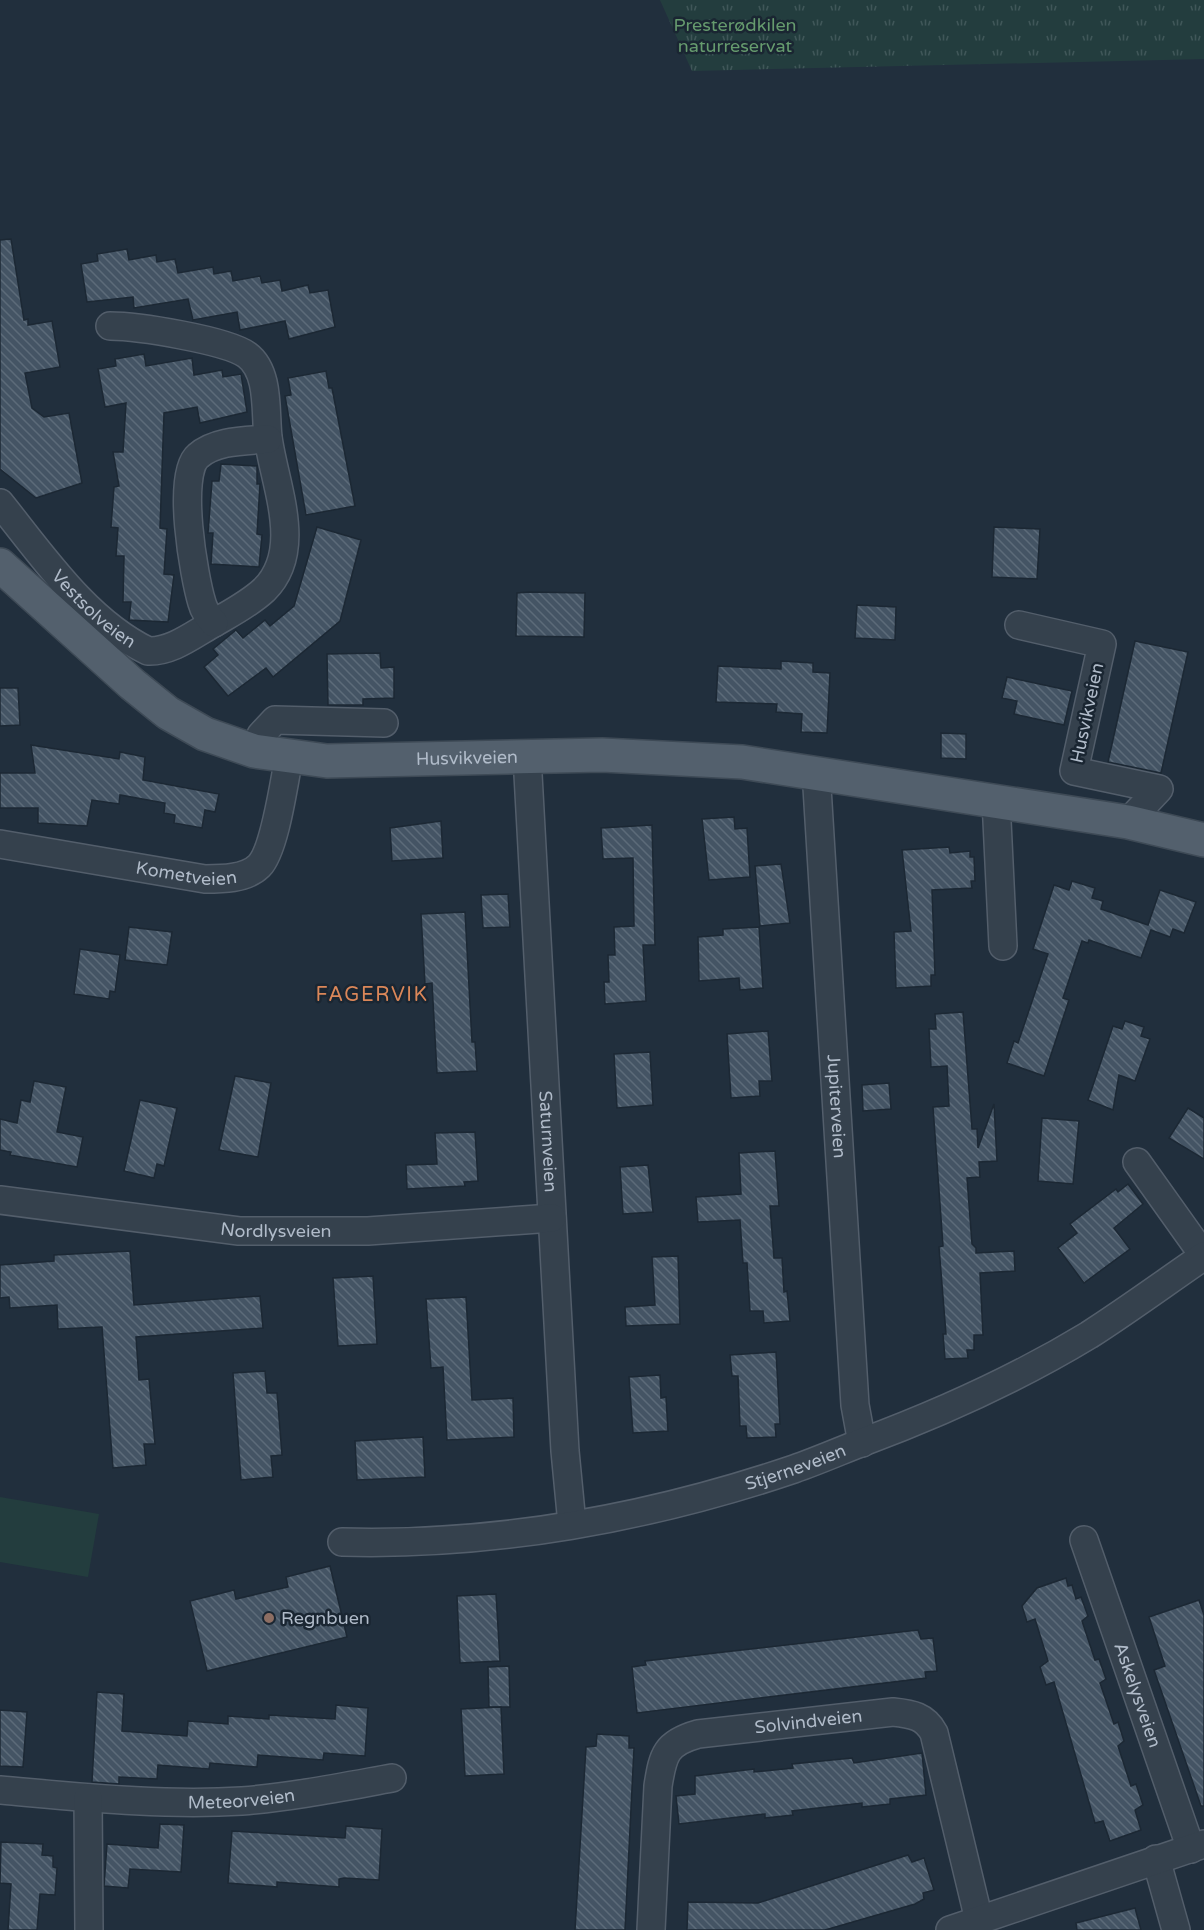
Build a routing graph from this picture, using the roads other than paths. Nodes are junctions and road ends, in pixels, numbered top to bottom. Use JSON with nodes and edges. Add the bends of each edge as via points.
{"nodes":[{"id":1,"x":110,"y":326,"type":"dead end"},
{"id":2,"x":268,"y":439,"type":"junction"},
{"id":3,"x":0,"y":503,"type":"edge"},
{"id":4,"x":0,"y":565,"type":"edge"},
{"id":5,"x":214,"y":623,"type":"junction"},
{"id":6,"x":1019,"y":625,"type":"dead end"},
{"id":7,"x":384,"y":723,"type":"dead end"},
{"id":8,"x":254,"y":751,"type":"junction"},
{"id":9,"x":526,"y":756,"type":"junction"},
{"id":10,"x":289,"y":757,"type":"junction"},
{"id":11,"x":816,"y":771,"type":"junction"},
{"id":12,"x":996,"y":800,"type":"junction"},
{"id":13,"x":1128,"y":822,"type":"junction"},
{"id":14,"x":1204,"y":840,"type":"edge"},
{"id":15,"x":0,"y":844,"type":"edge"},
{"id":16,"x":1003,"y":946,"type":"dead end"},
{"id":17,"x":1137,"y":1162,"type":"dead end"},
{"id":18,"x":0,"y":1200,"type":"edge"},
{"id":19,"x":552,"y":1218,"type":"junction"},
{"id":20,"x":1204,"y":1256,"type":"edge"},
{"id":21,"x":862,"y":1443,"type":"junction"},
{"id":22,"x":572,"y":1524,"type":"junction"},
{"id":23,"x":1084,"y":1540,"type":"dead end"},
{"id":24,"x":342,"y":1542,"type":"dead end"},
{"id":25,"x":392,"y":1778,"type":"dead end"},
{"id":26,"x":0,"y":1790,"type":"edge"},
{"id":27,"x":88,"y":1798,"type":"junction"},
{"id":28,"x":1197,"y":1846,"type":"edge"},
{"id":29,"x":1156,"y":1859,"type":"junction"},
{"id":30,"x":979,"y":1920,"type":"junction"},
{"id":31,"x":89,"y":1930,"type":"edge"},
{"id":32,"x":651,"y":1930,"type":"edge"},
{"id":33,"x":950,"y":1930,"type":"edge"},
{"id":34,"x":1176,"y":1930,"type":"edge"}],
"edges":[{"from":1,"to":2,"type":"street","name":"Vestsolveien","via":[[158,331],[247,355],[259,368]]},
{"from":2,"to":5,"type":"street","name":"Vestsolveien","via":[[284,518],[282,556],[265,589]]},
{"from":2,"to":5,"type":"street","via":[[211,447],[191,464],[187,516],[202,603]]},
{"from":3,"to":5,"type":"street","name":"Vestsolveien","via":[[58,575],[134,644],[148,651],[173,647]]},
{"from":4,"to":8,"type":"main road","name":"Husvikveien","via":[[168,713],[205,734]]},
{"from":6,"to":13,"type":"street","name":"Husvikveien","via":[[1102,644],[1074,771],[1159,789]]},
{"from":7,"to":8,"type":"street","via":[[274,720]]},
{"from":8,"to":10,"type":"main road","name":"Husvikveien"},
{"from":9,"to":10,"type":"main road","name":"Husvikveien","via":[[377,761]]},
{"from":9,"to":11,"type":"main road","name":"Husvikveien","via":[[699,758]]},
{"from":9,"to":19,"type":"street","name":"Saturnveien"},
{"from":10,"to":15,"type":"street","name":"Kometveien","via":[[269,850],[252,871],[226,879],[204,879]]},
{"from":11,"to":12,"type":"main road","name":"Husvikveien"},
{"from":11,"to":21,"type":"street","name":"Jupiterveien","via":[[855,1405]]},
{"from":12,"to":13,"type":"main road","name":"Husvikveien"},
{"from":12,"to":16,"type":"street"},
{"from":13,"to":14,"type":"main road","name":"Husvikveien"},
{"from":17,"to":20,"type":"street","name":"Stjerneveien"},
{"from":18,"to":19,"type":"street","name":"Nordlysveien","via":[[239,1231],[368,1231]]},
{"from":19,"to":22,"type":"street","name":"Saturnveien"},
{"from":20,"to":21,"type":"street","name":"Stjerneveien","via":[[1079,1340],[922,1421]]},
{"from":21,"to":22,"type":"street","name":"Stjerneveien","via":[[708,1495]]},
{"from":22,"to":24,"type":"street","name":"Stjerneveien","via":[[477,1537]]},
{"from":23,"to":28,"type":"street","name":"Askelysveien"},
{"from":25,"to":27,"type":"street","name":"Meteorveien","via":[[244,1801]]},
{"from":26,"to":27,"type":"street","name":"Meteorveien"},
{"from":27,"to":31,"type":"street"},
{"from":28,"to":29,"type":"street"},
{"from":29,"to":30,"type":"street"},
{"from":29,"to":34,"type":"street"},
{"from":30,"to":32,"type":"street","name":"Solvindveien","via":[[934,1733],[928,1722],[914,1714],[893,1712],[698,1734],[670,1746],[661,1764],[658,1786]]},
{"from":30,"to":33,"type":"street"}]}
